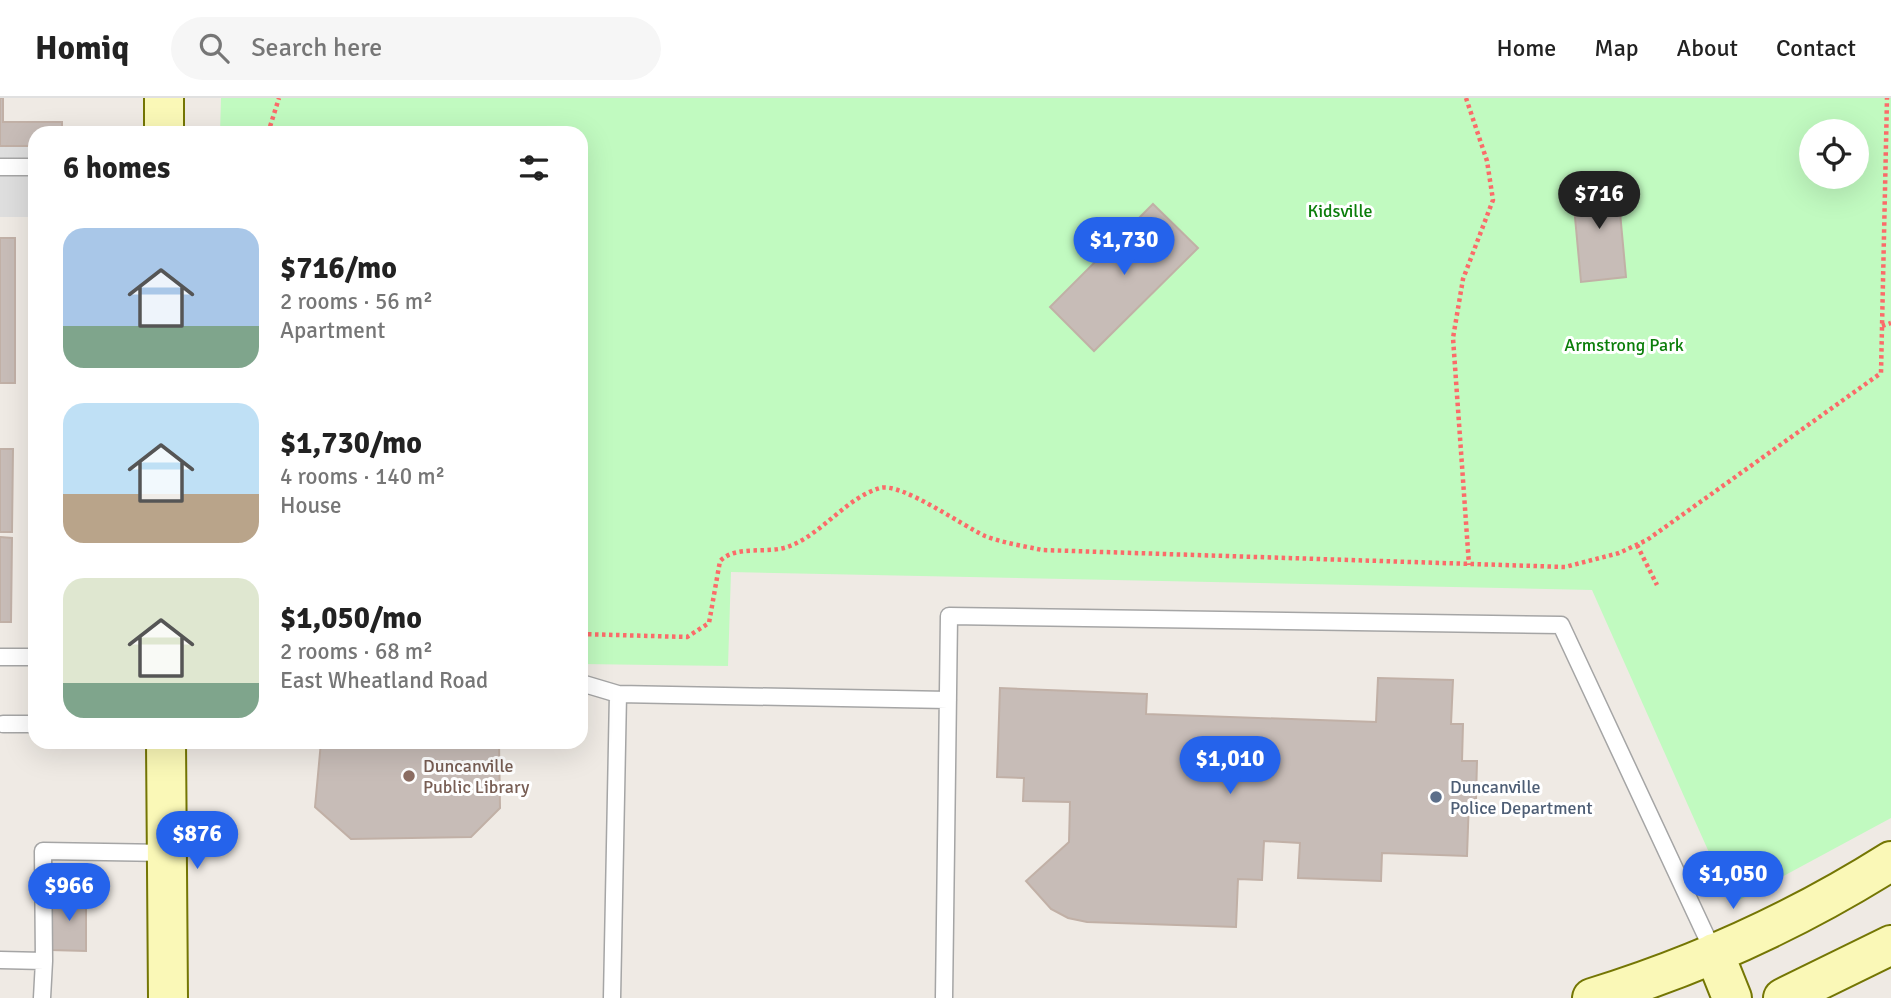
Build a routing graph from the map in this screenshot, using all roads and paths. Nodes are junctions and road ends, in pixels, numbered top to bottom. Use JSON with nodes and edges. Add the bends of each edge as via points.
{"nodes":[{"id":1,"x":164,"y":98,"type":"edge"},
{"id":2,"x":279,"y":98,"type":"edge"},
{"id":3,"x":1466,"y":98,"type":"edge"},
{"id":4,"x":1887,"y":98,"type":"edge"},
{"id":5,"x":164,"y":126,"type":"edge"},
{"id":6,"x":270,"y":126,"type":"edge"},
{"id":7,"x":0,"y":167,"type":"edge"},
{"id":8,"x":28,"y":167,"type":"edge"},
{"id":9,"x":1891,"y":323,"type":"edge"},
{"id":10,"x":1882,"y":326,"type":"junction"},
{"id":11,"x":1637,"y":545,"type":"junction"},
{"id":12,"x":1469,"y":565,"type":"junction"},
{"id":13,"x":1657,"y":585,"type":"dead end"},
{"id":14,"x":588,"y":634,"type":"edge"},
{"id":15,"x":0,"y":657,"type":"edge"},
{"id":16,"x":28,"y":657,"type":"edge"},
{"id":17,"x":588,"y":685,"type":"edge"},
{"id":18,"x":618,"y":694,"type":"junction"},
{"id":19,"x":948,"y":700,"type":"junction"},
{"id":20,"x":3,"y":724,"type":"dead end"},
{"id":21,"x":28,"y":724,"type":"edge"},
{"id":22,"x":166,"y":749,"type":"edge"},
{"id":23,"x":167,"y":853,"type":"junction"},
{"id":24,"x":1891,"y":861,"type":"edge"},
{"id":25,"x":1891,"y":945,"type":"edge"},
{"id":26,"x":1714,"y":953,"type":"junction"},
{"id":27,"x":0,"y":960,"type":"edge"},
{"id":28,"x":44,"y":961,"type":"junction"},
{"id":29,"x":42,"y":998,"type":"edge"},
{"id":30,"x":168,"y":998,"type":"edge"},
{"id":31,"x":612,"y":998,"type":"edge"},
{"id":32,"x":944,"y":998,"type":"edge"},
{"id":33,"x":1592,"y":998,"type":"edge"},
{"id":34,"x":1732,"y":998,"type":"edge"},
{"id":35,"x":1783,"y":998,"type":"edge"}],
"edges":[{"from":1,"to":5,"type":"main road"},
{"from":2,"to":6,"type":"path"},
{"from":3,"to":12,"type":"path","via":[[1487,161],[1493,200],[1463,279],[1452,338]]},
{"from":4,"to":10,"type":"path"},
{"from":7,"to":8,"type":"lane"},
{"from":9,"to":10,"type":"path"},
{"from":10,"to":11,"type":"path","via":[[1881,373]]},
{"from":11,"to":12,"type":"path","via":[[1565,567]]},
{"from":11,"to":13,"type":"path"},
{"from":12,"to":14,"type":"path","via":[[1042,550],[986,536],[913,496],[883,487],[800,542],[781,550],[726,555],[720,561],[709,623],[696,634]]},
{"from":15,"to":16,"type":"lane"},
{"from":17,"to":18,"type":"lane"},
{"from":18,"to":19,"type":"lane"},
{"from":18,"to":31,"type":"lane"},
{"from":19,"to":26,"type":"lane","via":[[949,616],[1561,625]]},
{"from":19,"to":32,"type":"lane"},
{"from":20,"to":21,"type":"lane"},
{"from":22,"to":23,"type":"main road"},
{"from":23,"to":28,"type":"lane","via":[[43,851]]},
{"from":23,"to":30,"type":"main road"},
{"from":24,"to":26,"type":"main road","via":[[1802,913]]},
{"from":25,"to":35,"type":"main road"},
{"from":26,"to":33,"type":"main road"},
{"from":26,"to":34,"type":"main road"},
{"from":27,"to":28,"type":"lane"},
{"from":28,"to":29,"type":"lane"}]}
